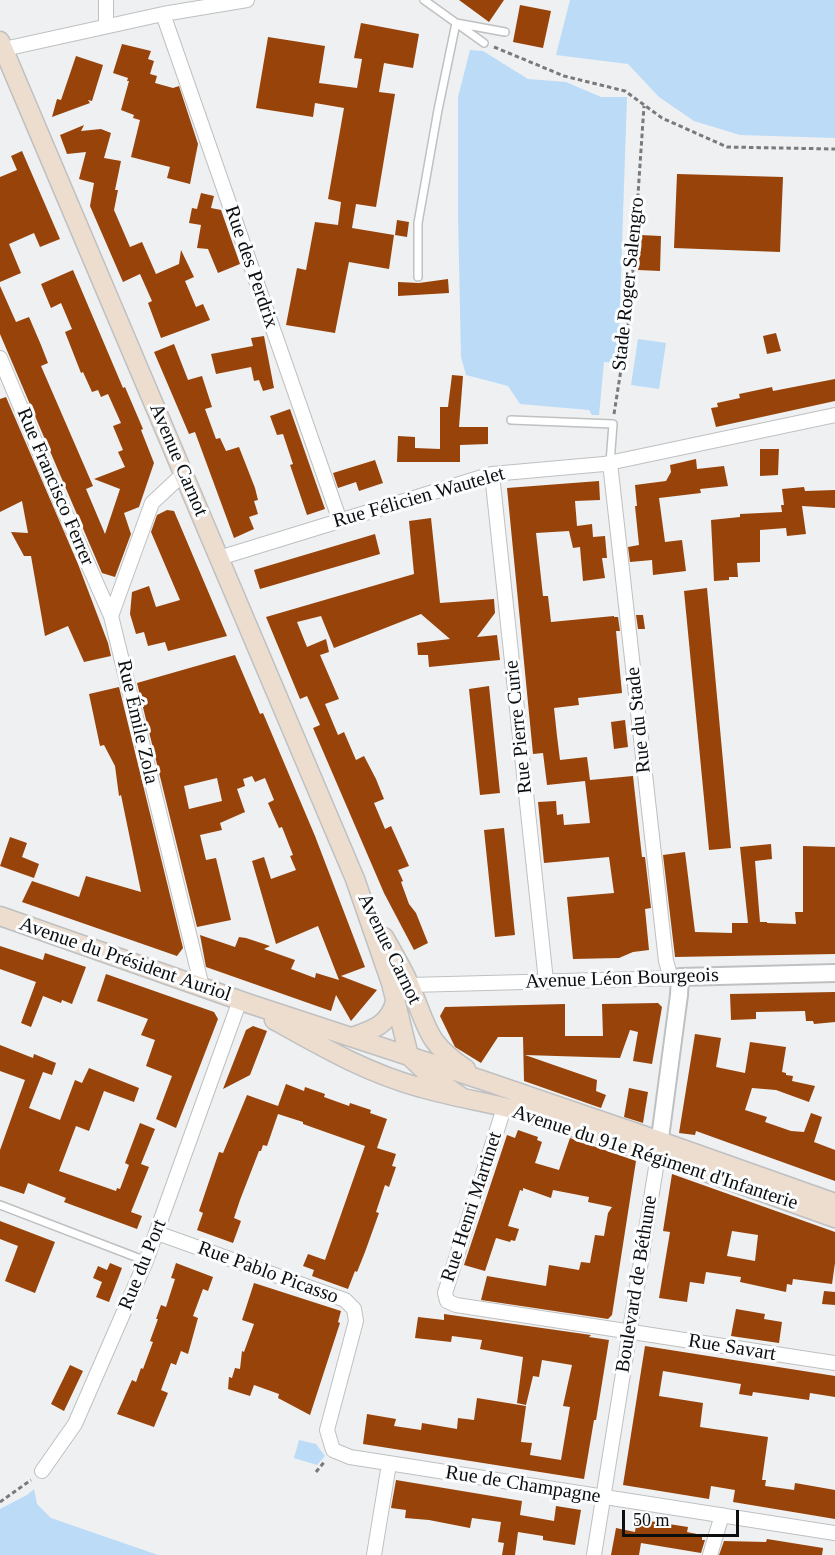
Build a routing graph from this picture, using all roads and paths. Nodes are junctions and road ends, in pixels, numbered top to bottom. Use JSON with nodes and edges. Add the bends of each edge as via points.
{"nodes":[{"id":1,"x":106,"y":0,"type":"edge"},
{"id":2,"x":247,"y":0,"type":"edge"},
{"id":3,"x":423,"y":0,"type":"edge"},
{"id":4,"x":182,"y":5,"type":"edge"},
{"id":5,"x":163,"y":14,"type":"junction"},
{"id":6,"x":456,"y":23,"type":"junction"},
{"id":7,"x":106,"y":26,"type":"junction"},
{"id":8,"x":505,"y":32,"type":"dead end"},
{"id":9,"x":484,"y":43,"type":"joint"},
{"id":10,"x":1,"y":46,"type":"edge"},
{"id":11,"x":644,"y":106,"type":"junction"},
{"id":12,"x":835,"y":149,"type":"edge"},
{"id":13,"x":418,"y":277,"type":"dead end"},
{"id":14,"x":0,"y":358,"type":"edge"},
{"id":15,"x":835,"y":415,"type":"edge"},
{"id":16,"x":511,"y":420,"type":"dead end"},
{"id":17,"x":613,"y":424,"type":"junction"},
{"id":18,"x":610,"y":463,"type":"junction"},
{"id":19,"x":183,"y":474,"type":"junction"},
{"id":20,"x":492,"y":474,"type":"junction"},
{"id":21,"x":340,"y":520,"type":"junction"},
{"id":22,"x":219,"y":558,"type":"junction"},
{"id":23,"x":111,"y":616,"type":"junction"},
{"id":24,"x":355,"y":879,"type":"junction"},
{"id":25,"x":0,"y":916,"type":"edge"},
{"id":26,"x":835,"y":973,"type":"edge"},
{"id":27,"x":675,"y":978,"type":"junction"},
{"id":28,"x":546,"y":981,"type":"junction"},
{"id":29,"x":410,"y":985,"type":"junction"},
{"id":30,"x":202,"y":987,"type":"junction"},
{"id":31,"x":245,"y":1002,"type":"junction"},
{"id":32,"x":395,"y":1002,"type":"junction"},
{"id":33,"x":422,"y":1020,"type":"junction"},
{"id":34,"x":352,"y":1037,"type":"junction"},
{"id":35,"x":329,"y":1051,"type":"junction"},
{"id":36,"x":409,"y":1056,"type":"junction"},
{"id":37,"x":482,"y":1080,"type":"junction"},
{"id":38,"x":404,"y":1083,"type":"joint"},
{"id":39,"x":463,"y":1098,"type":"junction"},
{"id":40,"x":504,"y":1108,"type":"junction"},
{"id":41,"x":659,"y":1148,"type":"junction"},
{"id":42,"x":835,"y":1203,"type":"edge"},
{"id":43,"x":0,"y":1205,"type":"edge"},
{"id":44,"x":835,"y":1218,"type":"edge"},
{"id":45,"x":157,"y":1233,"type":"junction"},
{"id":46,"x":146,"y":1262,"type":"junction"},
{"id":47,"x":630,"y":1332,"type":"junction"},
{"id":48,"x":835,"y":1363,"type":"edge"},
{"id":49,"x":389,"y":1464,"type":"junction"},
{"id":50,"x":42,"y":1472,"type":"joint"},
{"id":51,"x":603,"y":1497,"type":"junction"},
{"id":52,"x":0,"y":1502,"type":"edge"},
{"id":53,"x":722,"y":1515,"type":"junction"},
{"id":54,"x":835,"y":1533,"type":"edge"},
{"id":55,"x":374,"y":1555,"type":"edge"},
{"id":56,"x":594,"y":1555,"type":"edge"},
{"id":57,"x":710,"y":1555,"type":"edge"}],
"edges":[{"from":1,"to":7,"type":"street"},
{"from":2,"to":4,"type":"street"},
{"from":3,"to":6,"type":"lane"},
{"from":4,"to":5,"type":"street"},
{"from":5,"to":7,"type":"street"},
{"from":5,"to":21,"type":"street","name":"Rue des Perdrix"},
{"from":6,"to":8,"type":"lane"},
{"from":6,"to":9,"type":"lane"},
{"from":6,"to":13,"type":"lane","via":[[418,223]]},
{"from":7,"to":10,"type":"street"},
{"from":9,"to":11,"type":"path","via":[[564,76],[625,91]]},
{"from":10,"to":19,"type":"main road","name":"Avenue Carnot"},
{"from":11,"to":12,"type":"path","via":[[727,147]]},
{"from":11,"to":17,"type":"path","name":"Stade Roger Salengro","via":[[630,312]]},
{"from":14,"to":23,"type":"street","name":"Rue Francisco Ferrer"},
{"from":15,"to":18,"type":"street","name":"Rue Félicien Wautelet"},
{"from":16,"to":17,"type":"lane"},
{"from":17,"to":18,"type":"lane"},
{"from":18,"to":20,"type":"street","name":"Rue Félicien Wautelet"},
{"from":18,"to":27,"type":"street","name":"Rue du Stade","via":[[666,961]]},
{"from":19,"to":22,"type":"main road","name":"Avenue Carnot"},
{"from":19,"to":23,"type":"street","via":[[152,503]]},
{"from":20,"to":21,"type":"street","name":"Rue Félicien Wautelet"},
{"from":20,"to":28,"type":"street","name":"Rue Pierre Curie"},
{"from":21,"to":22,"type":"street","name":"Rue Félicien Wautelet"},
{"from":22,"to":24,"type":"main road","name":"Avenue Carnot"},
{"from":23,"to":30,"type":"street","name":"Rue Émile Zola"},
{"from":24,"to":29,"type":"main road","name":"Avenue Carnot"},
{"from":24,"to":32,"type":"main road","name":"Avenue Carnot"},
{"from":25,"to":30,"type":"main road","name":"Avenue du Président Auriol"},
{"from":26,"to":27,"type":"street","name":"Avenue Léon Bourgeois"},
{"from":27,"to":28,"type":"street","name":"Avenue Léon Bourgeois"},
{"from":27,"to":41,"type":"street","name":"Boulevard de Béthune","via":[[679,995]]},
{"from":28,"to":29,"type":"street","name":"Avenue Léon Bourgeois"},
{"from":29,"to":33,"type":"main road","name":"Avenue Carnot"},
{"from":30,"to":31,"type":"main road","name":"Avenue du Président Auriol"},
{"from":31,"to":34,"type":"main road","name":"Avenue du Président Auriol"},
{"from":31,"to":35,"type":"main road","name":"Avenue du Président Auriol"},
{"from":31,"to":45,"type":"street","name":"Rue du Port"},
{"from":32,"to":34,"type":"main road","name":"Avenue Carnot","via":[[393,1012],[378,1028]]},
{"from":32,"to":36,"type":"main road","name":"Avenue Carnot"},
{"from":33,"to":36,"type":"main road","name":"Avenue Carnot","via":[[421,1036]]},
{"from":33,"to":37,"type":"main road","name":"Avenue Carnot","via":[[448,1057]]},
{"from":34,"to":36,"type":"main road","name":"Avenue du Président Auriol"},
{"from":35,"to":36,"type":"main road","via":[[384,1061]]},
{"from":35,"to":38,"type":"main road","name":"Avenue du Président Auriol"},
{"from":36,"to":37,"type":"main road","name":"Avenue du 91e Régiment d'Infanterie"},
{"from":36,"to":39,"type":"main road"},
{"from":37,"to":41,"type":"main road","name":"Avenue du 91e Régiment d'Infanterie"},
{"from":38,"to":39,"type":"main road","name":"Avenue du 91e Régiment d'Infanterie"},
{"from":39,"to":40,"type":"main road","name":"Avenue du 91e Régiment d'Infanterie"},
{"from":40,"to":41,"type":"main road","name":"Avenue du 91e Régiment d'Infanterie"},
{"from":40,"to":47,"type":"street","name":"Rue Henri Martinet","via":[[445,1293],[447,1301]]},
{"from":41,"to":42,"type":"main road","name":"Avenue du 91e Régiment d'Infanterie"},
{"from":41,"to":44,"type":"main road","name":"Avenue du 91e Régiment d'Infanterie"},
{"from":41,"to":47,"type":"street","name":"Boulevard de Béthune"},
{"from":43,"to":46,"type":"lane"},
{"from":45,"to":46,"type":"street","name":"Rue du Port"},
{"from":45,"to":49,"type":"street","name":"Rue Pablo Picasso","via":[[350,1304],[356,1321],[327,1430],[333,1450]]},
{"from":46,"to":50,"type":"street","name":"Rue du Port","via":[[75,1424]]},
{"from":47,"to":48,"type":"street","name":"Rue Savart"},
{"from":47,"to":51,"type":"street","name":"Boulevard de Béthune"},
{"from":49,"to":51,"type":"street","name":"Rue de Champagne"},
{"from":49,"to":55,"type":"street"},
{"from":50,"to":52,"type":"path"},
{"from":51,"to":53,"type":"street","name":"Rue de Champagne"},
{"from":51,"to":56,"type":"street","name":"Boulevard de Béthune"},
{"from":53,"to":54,"type":"street","name":"Rue de Champagne"},
{"from":53,"to":57,"type":"street"}]}
